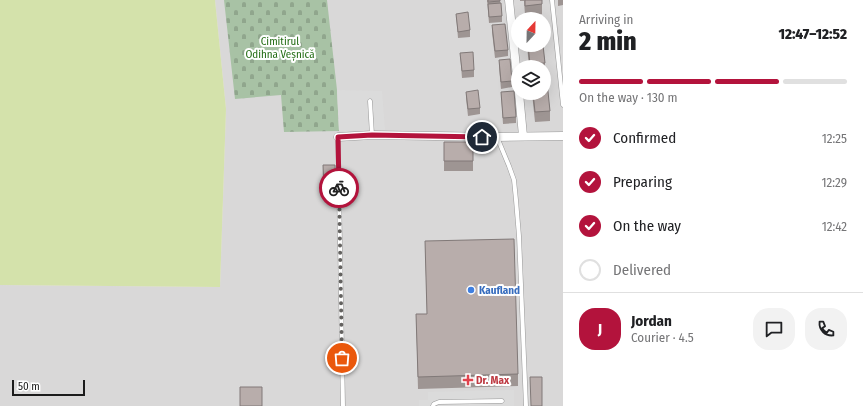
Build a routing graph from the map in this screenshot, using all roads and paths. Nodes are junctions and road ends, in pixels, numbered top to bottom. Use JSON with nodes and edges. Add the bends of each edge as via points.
{"nodes":[{"id":1,"x":509,"y":0,"type":"edge"},
{"id":2,"x":552,"y":0,"type":"edge"},
{"id":3,"x":515,"y":60,"type":"edge"},
{"id":4,"x":520,"y":100,"type":"edge"},
{"id":5,"x":370,"y":101,"type":"dead end"},
{"id":6,"x":563,"y":105,"type":"edge"},
{"id":7,"x":372,"y":135,"type":"junction"},
{"id":8,"x":523,"y":136,"type":"junction"},
{"id":9,"x":563,"y":136,"type":"edge"},
{"id":10,"x":338,"y":137,"type":"joint"},
{"id":11,"x":497,"y":137,"type":"junction"},
{"id":12,"x":502,"y":401,"type":"dead end"},
{"id":13,"x":343,"y":406,"type":"edge"},
{"id":14,"x":433,"y":406,"type":"edge"},
{"id":15,"x":526,"y":406,"type":"edge"}],
"edges":[{"from":1,"to":3,"type":"street"},
{"from":2,"to":6,"type":"lane"},
{"from":4,"to":8,"type":"street"},
{"from":5,"to":7,"type":"lane"},
{"from":7,"to":10,"type":"street"},
{"from":7,"to":11,"type":"street"},
{"from":8,"to":9,"type":"street"},
{"from":8,"to":11,"type":"street"},
{"from":10,"to":13,"type":"lane"},
{"from":11,"to":15,"type":"lane","via":[[514,180],[520,236]]},
{"from":12,"to":14,"type":"lane","via":[[439,402]]}]}
